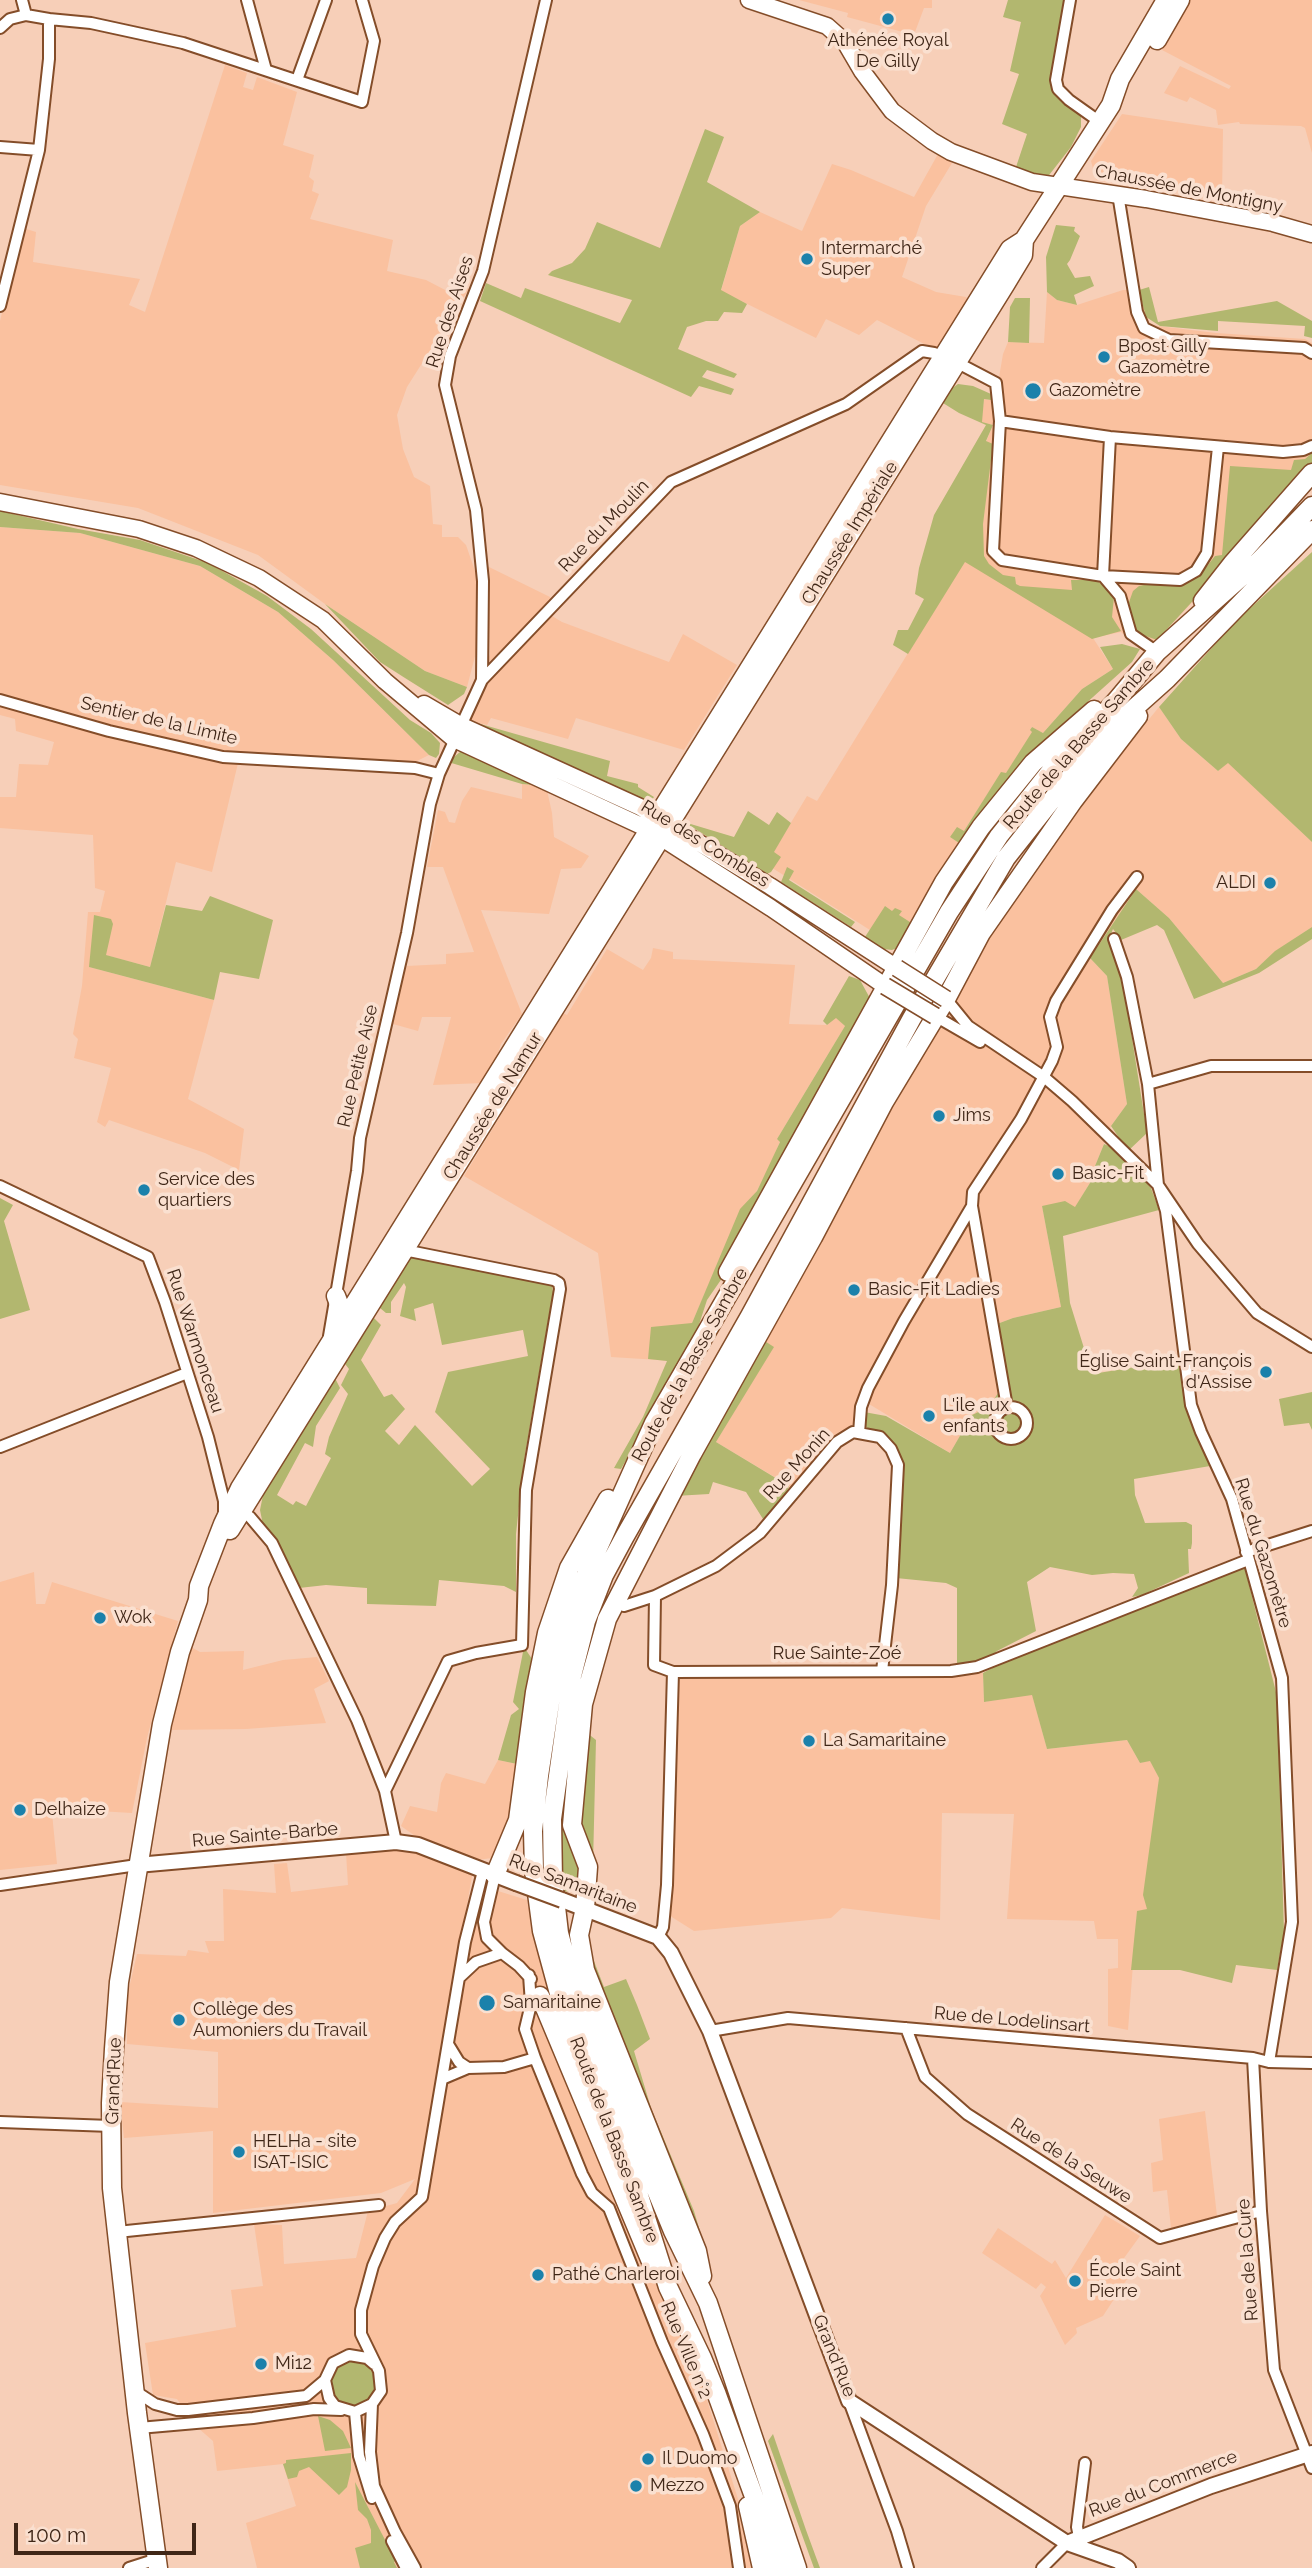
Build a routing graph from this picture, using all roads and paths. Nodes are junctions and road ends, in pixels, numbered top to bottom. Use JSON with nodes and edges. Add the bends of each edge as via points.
{"nodes":[{"id":1,"x":22,"y":0,"type":"edge"},
{"id":2,"x":247,"y":0,"type":"edge"},
{"id":3,"x":326,"y":0,"type":"edge"},
{"id":4,"x":362,"y":0,"type":"edge"},
{"id":5,"x":546,"y":0,"type":"edge"},
{"id":6,"x":749,"y":0,"type":"edge"},
{"id":7,"x":1070,"y":0,"type":"edge"},
{"id":8,"x":1166,"y":0,"type":"edge"},
{"id":9,"x":1180,"y":0,"type":"edge"},
{"id":10,"x":26,"y":15,"type":"junction"},
{"id":11,"x":49,"y":19,"type":"junction"},
{"id":12,"x":0,"y":28,"type":"edge"},
{"id":13,"x":266,"y":70,"type":"junction"},
{"id":14,"x":297,"y":80,"type":"junction"},
{"id":15,"x":1111,"y":105,"type":"junction"},
{"id":16,"x":1100,"y":122,"type":"junction"},
{"id":17,"x":0,"y":147,"type":"edge"},
{"id":18,"x":39,"y":150,"type":"junction"},
{"id":19,"x":1059,"y":186,"type":"junction"},
{"id":20,"x":1118,"y":194,"type":"junction"},
{"id":21,"x":1312,"y":234,"type":"edge"},
{"id":22,"x":0,"y":306,"type":"edge"},
{"id":23,"x":1312,"y":353,"type":"edge"},
{"id":24,"x":950,"y":359,"type":"junction"},
{"id":25,"x":1000,"y":421,"type":"junction"},
{"id":26,"x":1110,"y":437,"type":"junction"},
{"id":27,"x":1312,"y":446,"type":"edge"},
{"id":28,"x":1218,"y":447,"type":"junction"},
{"id":29,"x":1312,"y":473,"type":"edge"},
{"id":30,"x":0,"y":502,"type":"edge"},
{"id":31,"x":1312,"y":506,"type":"edge"},
{"id":32,"x":1312,"y":530,"type":"edge"},
{"id":33,"x":1312,"y":547,"type":"edge"},
{"id":34,"x":1103,"y":576,"type":"junction"},
{"id":35,"x":1175,"y":637,"type":"junction"},
{"id":36,"x":1201,"y":643,"type":"junction"},
{"id":37,"x":1157,"y":652,"type":"junction"},
{"id":38,"x":1167,"y":679,"type":"junction"},
{"id":39,"x":482,"y":680,"type":"junction"},
{"id":40,"x":0,"y":700,"type":"edge"},
{"id":41,"x":1116,"y":701,"type":"junction"},
{"id":42,"x":457,"y":732,"type":"junction"},
{"id":43,"x":439,"y":774,"type":"junction"},
{"id":44,"x":433,"y":789,"type":"joint"},
{"id":45,"x":658,"y":826,"type":"junction"},
{"id":46,"x":1138,"y":877,"type":"dead end"},
{"id":47,"x":613,"y":887,"type":"junction"},
{"id":48,"x":1114,"y":939,"type":"dead end"},
{"id":49,"x":897,"y":968,"type":"junction"},
{"id":50,"x":885,"y":986,"type":"junction"},
{"id":51,"x":562,"y":994,"type":"junction"},
{"id":52,"x":946,"y":999,"type":"junction"},
{"id":53,"x":935,"y":1016,"type":"junction"},
{"id":54,"x":1312,"y":1066,"type":"edge"},
{"id":55,"x":1044,"y":1077,"type":"junction"},
{"id":56,"x":1147,"y":1084,"type":"junction"},
{"id":57,"x":0,"y":1185,"type":"edge"},
{"id":58,"x":1158,"y":1185,"type":"junction"},
{"id":59,"x":972,"y":1206,"type":"junction"},
{"id":60,"x":404,"y":1250,"type":"junction"},
{"id":61,"x":336,"y":1296,"type":"junction"},
{"id":62,"x":750,"y":1316,"type":"junction"},
{"id":63,"x":346,"y":1319,"type":"junction"},
{"id":64,"x":1312,"y":1347,"type":"edge"},
{"id":65,"x":325,"y":1352,"type":"junction"},
{"id":66,"x":689,"y":1363,"type":"junction"},
{"id":67,"x":187,"y":1373,"type":"junction"},
{"id":68,"x":316,"y":1379,"type":"junction"},
{"id":69,"x":719,"y":1404,"type":"junction"},
{"id":70,"x":1007,"y":1407,"type":"dead end"},
{"id":71,"x":859,"y":1433,"type":"junction"},
{"id":72,"x":0,"y":1447,"type":"edge"},
{"id":73,"x":688,"y":1460,"type":"junction"},
{"id":74,"x":635,"y":1462,"type":"junction"},
{"id":75,"x":233,"y":1497,"type":"junction"},
{"id":76,"x":1312,"y":1531,"type":"edge"},
{"id":77,"x":625,"y":1536,"type":"junction"},
{"id":78,"x":1247,"y":1556,"type":"junction"},
{"id":79,"x":655,"y":1596,"type":"junction"},
{"id":80,"x":198,"y":1600,"type":"junction"},
{"id":81,"x":624,"y":1606,"type":"dead end"},
{"id":82,"x":882,"y":1671,"type":"junction"},
{"id":83,"x":673,"y":1672,"type":"junction"},
{"id":84,"x":384,"y":1791,"type":"junction"},
{"id":85,"x":396,"y":1842,"type":"junction"},
{"id":86,"x":137,"y":1865,"type":"junction"},
{"id":87,"x":489,"y":1873,"type":"junction"},
{"id":88,"x":0,"y":1885,"type":"edge"},
{"id":89,"x":584,"y":1908,"type":"junction"},
{"id":90,"x":658,"y":1937,"type":"junction"},
{"id":91,"x":502,"y":1953,"type":"junction"},
{"id":92,"x":529,"y":1975,"type":"junction"},
{"id":93,"x":460,"y":1978,"type":"junction"},
{"id":94,"x":540,"y":1996,"type":"joint"},
{"id":95,"x":906,"y":2028,"type":"junction"},
{"id":96,"x":710,"y":2031,"type":"junction"},
{"id":97,"x":448,"y":2044,"type":"junction"},
{"id":98,"x":535,"y":2058,"type":"junction"},
{"id":99,"x":1253,"y":2058,"type":"junction"},
{"id":100,"x":1269,"y":2062,"type":"junction"},
{"id":101,"x":1312,"y":2063,"type":"edge"},
{"id":102,"x":468,"y":2068,"type":"junction"},
{"id":103,"x":442,"y":2079,"type":"junction"},
{"id":104,"x":0,"y":2122,"type":"edge"},
{"id":105,"x":111,"y":2126,"type":"junction"},
{"id":106,"x":380,"y":2205,"type":"dead end"},
{"id":107,"x":1261,"y":2211,"type":"junction"},
{"id":108,"x":117,"y":2232,"type":"junction"},
{"id":109,"x":668,"y":2287,"type":"junction"},
{"id":110,"x":708,"y":2303,"type":"junction"},
{"id":111,"x":374,"y":2364,"type":"junction"},
{"id":112,"x":325,"y":2380,"type":"junction"},
{"id":113,"x":135,"y":2391,"type":"junction"},
{"id":114,"x":717,"y":2395,"type":"junction"},
{"id":115,"x":849,"y":2402,"type":"junction"},
{"id":116,"x":372,"y":2404,"type":"junction"},
{"id":117,"x":177,"y":2410,"type":"junction"},
{"id":118,"x":350,"y":2411,"type":"junction"},
{"id":119,"x":175,"y":2426,"type":"junction"},
{"id":120,"x":139,"y":2428,"type":"junction"},
{"id":121,"x":1310,"y":2458,"type":"edge"},
{"id":122,"x":1086,"y":2463,"type":"dead end"},
{"id":123,"x":1073,"y":2540,"type":"junction"},
{"id":124,"x":158,"y":2563,"type":"edge"},
{"id":125,"x":129,"y":2568,"type":"edge"},
{"id":126,"x":405,"y":2568,"type":"edge"},
{"id":127,"x":415,"y":2568,"type":"edge"},
{"id":128,"x":738,"y":2568,"type":"edge"},
{"id":129,"x":762,"y":2568,"type":"edge"},
{"id":130,"x":780,"y":2568,"type":"edge"},
{"id":131,"x":797,"y":2568,"type":"edge"},
{"id":132,"x":908,"y":2568,"type":"edge"},
{"id":133,"x":1042,"y":2568,"type":"edge"},
{"id":134,"x":1128,"y":2568,"type":"edge"}],
"edges":[{"from":1,"to":10,"type":"street"},
{"from":2,"to":13,"type":"street"},
{"from":3,"to":14,"type":"street"},
{"from":4,"to":14,"type":"street","via":[[374,41],[362,102]]},
{"from":5,"to":39,"type":"street","name":"Rue des Aises","via":[[483,271],[450,356],[445,385],[476,510],[483,581]]},
{"from":6,"to":19,"type":"main road","name":"Chaussée de Montigny","via":[[827,26],[845,42],[892,111],[932,141],[1032,182]]},
{"from":7,"to":16,"type":"street","via":[[1058,89]]},
{"from":8,"to":15,"type":"main road","name":"Chaussée Impériale"},
{"from":9,"to":15,"type":"main road","name":"Chaussée Impériale","via":[[1130,85]]},
{"from":10,"to":11,"type":"street"},
{"from":10,"to":12,"type":"street","via":[[10,19]]},
{"from":11,"to":13,"type":"street","via":[[183,43]]},
{"from":11,"to":18,"type":"street"},
{"from":13,"to":14,"type":"street"},
{"from":15,"to":16,"type":"main road","name":"Chaussée Impériale"},
{"from":16,"to":19,"type":"main road","name":"Chaussée Impériale"},
{"from":17,"to":18,"type":"street"},
{"from":18,"to":22,"type":"street"},
{"from":19,"to":20,"type":"main road","name":"Chaussée de Montigny"},
{"from":19,"to":24,"type":"main road","name":"Chaussée Impériale","via":[[1024,240],[1023,255]]},
{"from":20,"to":21,"type":"main road","name":"Chaussée de Montigny"},
{"from":20,"to":23,"type":"street","via":[[1137,312],[1144,328],[1169,340],[1304,348]]},
{"from":24,"to":25,"type":"street","via":[[996,383]]},
{"from":24,"to":39,"type":"street","name":"Rue du Moulin","via":[[922,351],[846,404],[671,482]]},
{"from":24,"to":45,"type":"main road","name":"Chaussée Impériale"},
{"from":25,"to":26,"type":"street"},
{"from":25,"to":34,"type":"street","via":[[993,551],[1002,560]]},
{"from":26,"to":28,"type":"street"},
{"from":26,"to":34,"type":"street"},
{"from":27,"to":28,"type":"street","via":[[1283,452]]},
{"from":28,"to":34,"type":"street","via":[[1207,553],[1196,571],[1180,580]]},
{"from":29,"to":35,"type":"main road"},
{"from":30,"to":42,"type":"main road","name":"Rue des Combles","via":[[139,529],[196,548],[259,578],[323,620],[385,681]]},
{"from":31,"to":35,"type":"main road","name":"Route de la Basse Sambre"},
{"from":32,"to":36,"type":"main road","name":"Route de la Basse Sambre"},
{"from":33,"to":36,"type":"main road","via":[[1267,593]]},
{"from":34,"to":37,"type":"street","via":[[1120,596],[1131,634]]},
{"from":35,"to":37,"type":"main road","name":"Route de la Basse Sambre"},
{"from":36,"to":38,"type":"main road","name":"Route de la Basse Sambre"},
{"from":37,"to":41,"type":"main road","name":"Route de la Basse Sambre"},
{"from":38,"to":52,"type":"main road","via":[[1022,872],[981,933]]},
{"from":38,"to":62,"type":"main road","name":"Route de la Basse Sambre","via":[[1085,758],[1006,858],[912,1018]]},
{"from":39,"to":42,"type":"street","name":"Rue du Moulin"},
{"from":40,"to":43,"type":"street","name":"Sentier de la Limite","via":[[223,757],[415,768]]},
{"from":41,"to":49,"type":"main road","via":[[1099,705],[1033,763],[944,882]]},
{"from":41,"to":66,"type":"main road","name":"Route de la Basse Sambre","via":[[1053,768],[999,836],[949,912]]},
{"from":42,"to":43,"type":"street","name":"Rue du Moulin"},
{"from":42,"to":45,"type":"main road","name":"Rue des Combles"},
{"from":43,"to":44,"type":"street","name":"Rue du Moulin"},
{"from":44,"to":61,"type":"street","name":"Rue Petite Aise","via":[[407,933],[364,1116]]},
{"from":45,"to":47,"type":"main road","name":"Chaussée de Namur"},
{"from":45,"to":49,"type":"main road","name":"Rue des Combles"},
{"from":45,"to":50,"type":"main road","name":"Rue des Combles"},
{"from":45,"to":51,"type":"main road","name":"Chaussée de Namur"},
{"from":46,"to":55,"type":"street","via":[[1056,1001],[1050,1017],[1056,1052]]},
{"from":47,"to":51,"type":"main road","via":[[604,915],[562,985]]},
{"from":47,"to":63,"type":"main road","name":"Chaussée de Namur"},
{"from":48,"to":56,"type":"street","name":"Rue du Gazomètre","via":[[1127,977]]},
{"from":49,"to":50,"type":"main road"},
{"from":49,"to":52,"type":"main road","name":"Rue des Combles","bridge":true},
{"from":50,"to":53,"type":"main road","name":"Rue des Combles","bridge":true},
{"from":50,"to":66,"type":"main road","via":[[718,1291]]},
{"from":51,"to":60,"type":"main road","name":"Chaussée de Namur"},
{"from":52,"to":53,"type":"main road"},
{"from":52,"to":55,"type":"street","via":[[968,1026]]},
{"from":53,"to":55,"type":"street"},
{"from":53,"to":69,"type":"main road"},
{"from":54,"to":56,"type":"street","via":[[1211,1066]]},
{"from":55,"to":58,"type":"street"},
{"from":55,"to":59,"type":"street","via":[[973,1192]]},
{"from":56,"to":58,"type":"street","name":"Rue du Gazomètre"},
{"from":57,"to":67,"type":"street","name":"Rue Warmonceau","via":[[148,1257]]},
{"from":58,"to":64,"type":"street","via":[[1198,1244],[1257,1313]]},
{"from":58,"to":78,"type":"street","name":"Rue du Gazomètre","via":[[1166,1212],[1191,1405],[1232,1499]]},
{"from":59,"to":70,"type":"street"},
{"from":59,"to":71,"type":"street","via":[[868,1388]]},
{"from":60,"to":68,"type":"main road","name":"Chaussée de Namur"},
{"from":60,"to":84,"type":"street","via":[[554,1280],[561,1289],[526,1490],[523,1645],[448,1661]]},
{"from":61,"to":63,"type":"main road"},
{"from":61,"to":65,"type":"street","name":"Rue Petite Aise"},
{"from":62,"to":69,"type":"main road"},
{"from":62,"to":77,"type":"main road","name":"Route de la Basse Sambre"},
{"from":63,"to":65,"type":"main road","name":"Chaussée de Namur"},
{"from":63,"to":68,"type":"main road","name":"Chaussée de Namur","via":[[346,1331]]},
{"from":65,"to":68,"type":"main road","name":"Chaussée de Namur"},
{"from":66,"to":74,"type":"main road","name":"Route de la Basse Sambre"},
{"from":67,"to":72,"type":"street"},
{"from":67,"to":75,"type":"street","name":"Rue Warmonceau"},
{"from":68,"to":75,"type":"main road","name":"Chaussée de Namur"},
{"from":69,"to":73,"type":"main road"},
{"from":71,"to":79,"type":"street","name":"Rue Monin","via":[[837,1442],[760,1533],[716,1566]]},
{"from":71,"to":82,"type":"street","name":"Rue Monin","via":[[880,1437],[898,1465]]},
{"from":73,"to":77,"type":"main road"},
{"from":73,"to":89,"type":"main road","via":[[607,1619],[583,1704],[572,1825],[588,1867]]},
{"from":74,"to":87,"type":"main road","via":[[615,1487],[569,1568],[547,1633],[535,1692],[518,1821]]},
{"from":74,"to":109,"type":"main road","name":"Route de la Basse Sambre","via":[[576,1597],[555,1670],[538,1776],[534,1870],[542,1931],[561,2001],[634,2180]]},
{"from":75,"to":80,"type":"main road","name":"Chaussée de Namur","via":[[199,1586]]},
{"from":75,"to":80,"type":"main road","via":[[232,1516],[217,1549],[211,1580]]},
{"from":75,"to":84,"type":"street","via":[[272,1543],[357,1720]]},
{"from":76,"to":78,"type":"street","name":"Rue Sainte-Zoé"},
{"from":77,"to":110,"type":"main road","name":"Route de la Basse Sambre","via":[[586,1622],[572,1676],[552,1819],[553,1881],[559,1933],[575,1993],[673,2231]]},
{"from":78,"to":82,"type":"street","name":"Rue Sainte-Zoé","via":[[977,1667]]},
{"from":78,"to":100,"type":"street","name":"Rue du Gazomètre","via":[[1282,1678],[1292,1922]]},
{"from":79,"to":81,"type":"street","name":"Rue Monin"},
{"from":79,"to":83,"type":"street","via":[[654,1665]]},
{"from":80,"to":86,"type":"main road","name":"Grand'Rue","via":[[162,1724]]},
{"from":82,"to":83,"type":"street","name":"Rue Sainte-Zoé"},
{"from":83,"to":90,"type":"street","via":[[667,1885]]},
{"from":84,"to":85,"type":"street"},
{"from":85,"to":86,"type":"street","name":"Rue Sainte-Barbe"},
{"from":85,"to":87,"type":"street","name":"Rue Samaritaine","via":[[418,1845]]},
{"from":86,"to":88,"type":"street"},
{"from":86,"to":105,"type":"main road","name":"Grand'Rue","via":[[119,1982]]},
{"from":87,"to":89,"type":"street","name":"Rue Samaritaine","bridge":true},
{"from":87,"to":91,"type":"street","via":[[484,1922],[487,1938]]},
{"from":87,"to":93,"type":"street","via":[[465,1942]]},
{"from":89,"to":90,"type":"street","name":"Rue Samaritaine"},
{"from":89,"to":110,"type":"main road","via":[[579,1935],[585,1970],[697,2250]]},
{"from":90,"to":96,"type":"street","name":"Grand'Rue","via":[[671,1953]]},
{"from":91,"to":92,"type":"street"},
{"from":91,"to":93,"type":"street","via":[[476,1962]]},
{"from":92,"to":94,"type":"street"},
{"from":92,"to":98,"type":"street","name":"Rue Ville n°2","via":[[531,2004],[525,2029]]},
{"from":93,"to":97,"type":"street"},
{"from":94,"to":109,"type":"main road","via":[[647,2258]]},
{"from":95,"to":96,"type":"street","name":"Rue de Lodelinsart","via":[[788,2018]]},
{"from":95,"to":99,"type":"street","name":"Rue de Lodelinsart"},
{"from":95,"to":107,"type":"street","name":"Rue de la Seuwe","via":[[925,2077],[967,2114],[1160,2238]]},
{"from":96,"to":115,"type":"street","name":"Grand'Rue"},
{"from":97,"to":102,"type":"street"},
{"from":97,"to":103,"type":"street"},
{"from":98,"to":102,"type":"street","via":[[504,2067]]},
{"from":98,"to":128,"type":"street","name":"Rue Ville n°2","via":[[582,2174],[592,2193],[609,2208],[703,2434],[730,2506]]},
{"from":99,"to":100,"type":"street","name":"Rue de Lodelinsart"},
{"from":99,"to":107,"type":"street","name":"Rue de la Cure"},
{"from":100,"to":101,"type":"street","name":"Rue de Lodelinsart"},
{"from":102,"to":103,"type":"street"},
{"from":103,"to":111,"type":"street","via":[[422,2197],[385,2238],[361,2310],[360,2334]]},
{"from":104,"to":105,"type":"street"},
{"from":105,"to":108,"type":"main road","name":"Grand'Rue"},
{"from":106,"to":108,"type":"street"},
{"from":107,"to":121,"type":"street","name":"Rue de la Cure","via":[[1274,2370]]},
{"from":108,"to":113,"type":"main road","name":"Grand'Rue"},
{"from":109,"to":114,"type":"main road","name":"Route de la Basse Sambre"},
{"from":110,"to":131,"type":"main road","name":"Route de la Basse Sambre"},
{"from":111,"to":112,"type":"street","via":[[358,2355],[340,2358]]},
{"from":111,"to":116,"type":"street","via":[[382,2387]]},
{"from":112,"to":117,"type":"street","via":[[306,2396]]},
{"from":112,"to":118,"type":"street","via":[[329,2398]]},
{"from":113,"to":117,"type":"street","via":[[155,2404]]},
{"from":113,"to":120,"type":"main road","name":"Grand'Rue"},
{"from":114,"to":129,"type":"main road"},
{"from":114,"to":130,"type":"main road","name":"Route de la Basse Sambre"},
{"from":115,"to":123,"type":"street","name":"Grand'Rue"},
{"from":115,"to":132,"type":"street"},
{"from":116,"to":118,"type":"street"},
{"from":116,"to":127,"type":"street","via":[[374,2486]]},
{"from":117,"to":119,"type":"street","via":[[169,2418]]},
{"from":118,"to":119,"type":"street","via":[[314,2409]]},
{"from":118,"to":126,"type":"street","via":[[368,2489]]},
{"from":119,"to":120,"type":"street"},
{"from":120,"to":124,"type":"main road","name":"Grand'Rue"},
{"from":121,"to":123,"type":"street","name":"Rue du Commerce","via":[[1211,2486]]},
{"from":122,"to":123,"type":"street"},
{"from":123,"to":133,"type":"street","name":"Rue du Commerce"},
{"from":123,"to":134,"type":"street","name":"Grand'Rue"},
{"from":124,"to":125,"type":"street"}]}
